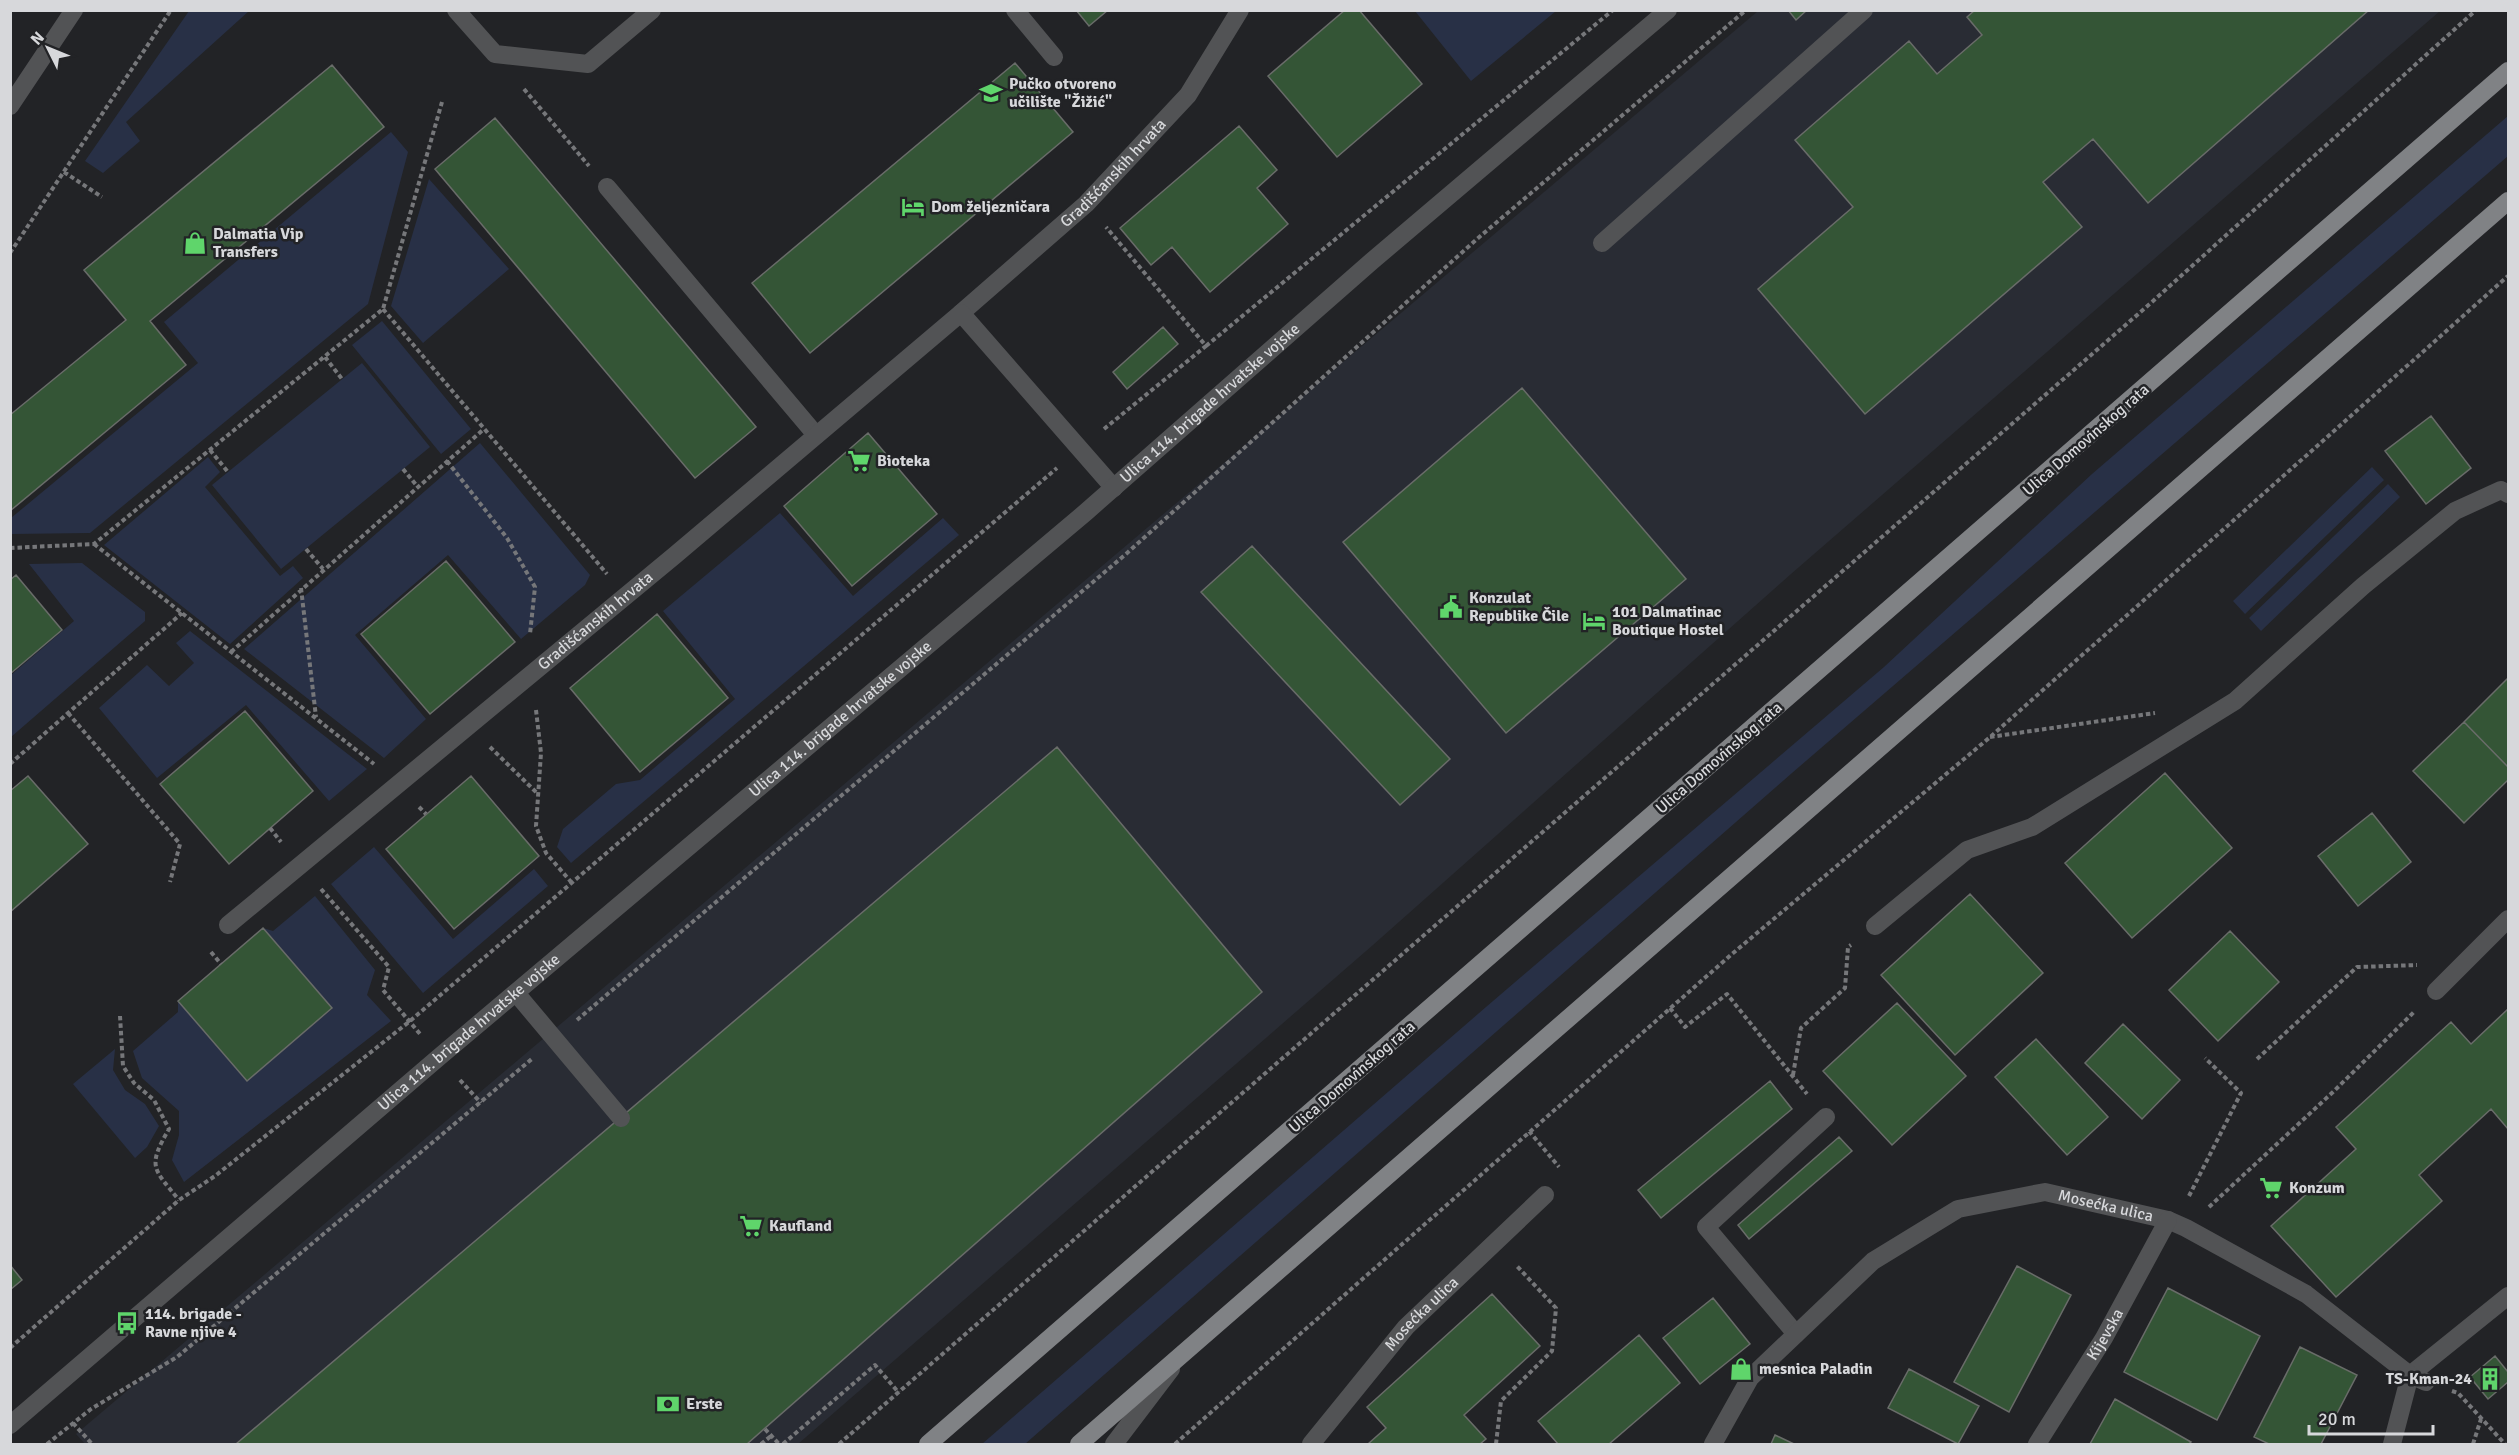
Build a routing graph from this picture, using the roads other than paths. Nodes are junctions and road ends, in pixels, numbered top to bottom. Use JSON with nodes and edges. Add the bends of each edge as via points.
{"nodes":[{"id":1,"x":74,"y":10,"type":"edge"},
{"id":2,"x":456,"y":10,"type":"edge"},
{"id":3,"x":652,"y":10,"type":"edge"},
{"id":4,"x":1015,"y":10,"type":"edge"},
{"id":5,"x":1240,"y":10,"type":"edge"},
{"id":6,"x":1668,"y":10,"type":"edge"},
{"id":7,"x":1864,"y":10,"type":"edge"},
{"id":8,"x":1054,"y":57,"type":"dead end"},
{"id":9,"x":2508,"y":71,"type":"edge"},
{"id":10,"x":10,"y":106,"type":"edge"},
{"id":11,"x":607,"y":187,"type":"dead end"},
{"id":12,"x":2508,"y":201,"type":"edge"},
{"id":13,"x":1602,"y":243,"type":"dead end"},
{"id":14,"x":961,"y":313,"type":"junction"},
{"id":15,"x":816,"y":435,"type":"junction"},
{"id":16,"x":1114,"y":488,"type":"junction"},
{"id":17,"x":2508,"y":494,"type":"edge"},
{"id":18,"x":2508,"y":919,"type":"edge"},
{"id":19,"x":228,"y":925,"type":"dead end"},
{"id":20,"x":1875,"y":926,"type":"road end"},
{"id":21,"x":2436,"y":992,"type":"dead end"},
{"id":22,"x":516,"y":993,"type":"junction"},
{"id":23,"x":1826,"y":1117,"type":"road end"},
{"id":24,"x":621,"y":1118,"type":"dead end"},
{"id":25,"x":1545,"y":1195,"type":"dead end"},
{"id":26,"x":2176,"y":1224,"type":"junction"},
{"id":27,"x":2508,"y":1296,"type":"edge"},
{"id":28,"x":1796,"y":1334,"type":"junction"},
{"id":29,"x":1179,"y":1358,"type":"junction"},
{"id":30,"x":2418,"y":1378,"type":"junction"},
{"id":31,"x":10,"y":1425,"type":"edge"},
{"id":32,"x":928,"y":1444,"type":"edge"},
{"id":33,"x":1079,"y":1444,"type":"edge"},
{"id":34,"x":1114,"y":1444,"type":"edge"},
{"id":35,"x":1311,"y":1444,"type":"edge"},
{"id":36,"x":1713,"y":1444,"type":"edge"},
{"id":37,"x":2037,"y":1444,"type":"edge"},
{"id":38,"x":2392,"y":1444,"type":"edge"}],
"edges":[{"from":1,"to":10,"type":"street"},
{"from":2,"to":3,"type":"street","via":[[495,54],[588,64]]},
{"from":4,"to":8,"type":"street"},
{"from":5,"to":14,"type":"street","name":"Gradišćanskih hrvata","via":[[1188,95],[1086,204]]},
{"from":6,"to":16,"type":"street","name":"Ulica 114. brigade hrvatske vojske","via":[[1372,261]]},
{"from":7,"to":13,"type":"street"},
{"from":9,"to":32,"type":"main road","name":"Ulica Domovinskog rata"},
{"from":11,"to":15,"type":"street"},
{"from":12,"to":29,"type":"main road"},
{"from":14,"to":15,"type":"street","name":"Gradišćanskih hrvata"},
{"from":14,"to":16,"type":"street"},
{"from":15,"to":19,"type":"street","name":"Gradišćanskih hrvata"},
{"from":16,"to":22,"type":"street","name":"Ulica 114. brigade hrvatske vojske"},
{"from":17,"to":20,"type":"street","via":[[2501,490],[2455,511],[2363,586],[2235,701],[2032,827],[1967,850]]},
{"from":18,"to":21,"type":"street"},
{"from":22,"to":24,"type":"street"},
{"from":22,"to":31,"type":"street","name":"Ulica 114. brigade hrvatske vojske"},
{"from":23,"to":28,"type":"street","via":[[1706,1227]]},
{"from":25,"to":35,"type":"street","name":"Mosećka ulica","via":[[1406,1327]]},
{"from":26,"to":28,"type":"street","name":"Mosećka ulica","via":[[2046,1192],[1958,1209],[1873,1261]]},
{"from":26,"to":30,"type":"street","name":"Mosećka ulica","via":[[2306,1294]]},
{"from":26,"to":37,"type":"street","name":"Kijevska"},
{"from":27,"to":30,"type":"street"},
{"from":28,"to":36,"type":"street","name":"Mosećka ulica","via":[[1750,1378]]},
{"from":29,"to":33,"type":"main road"},
{"from":29,"to":34,"type":"street"},
{"from":30,"to":38,"type":"street"}]}
